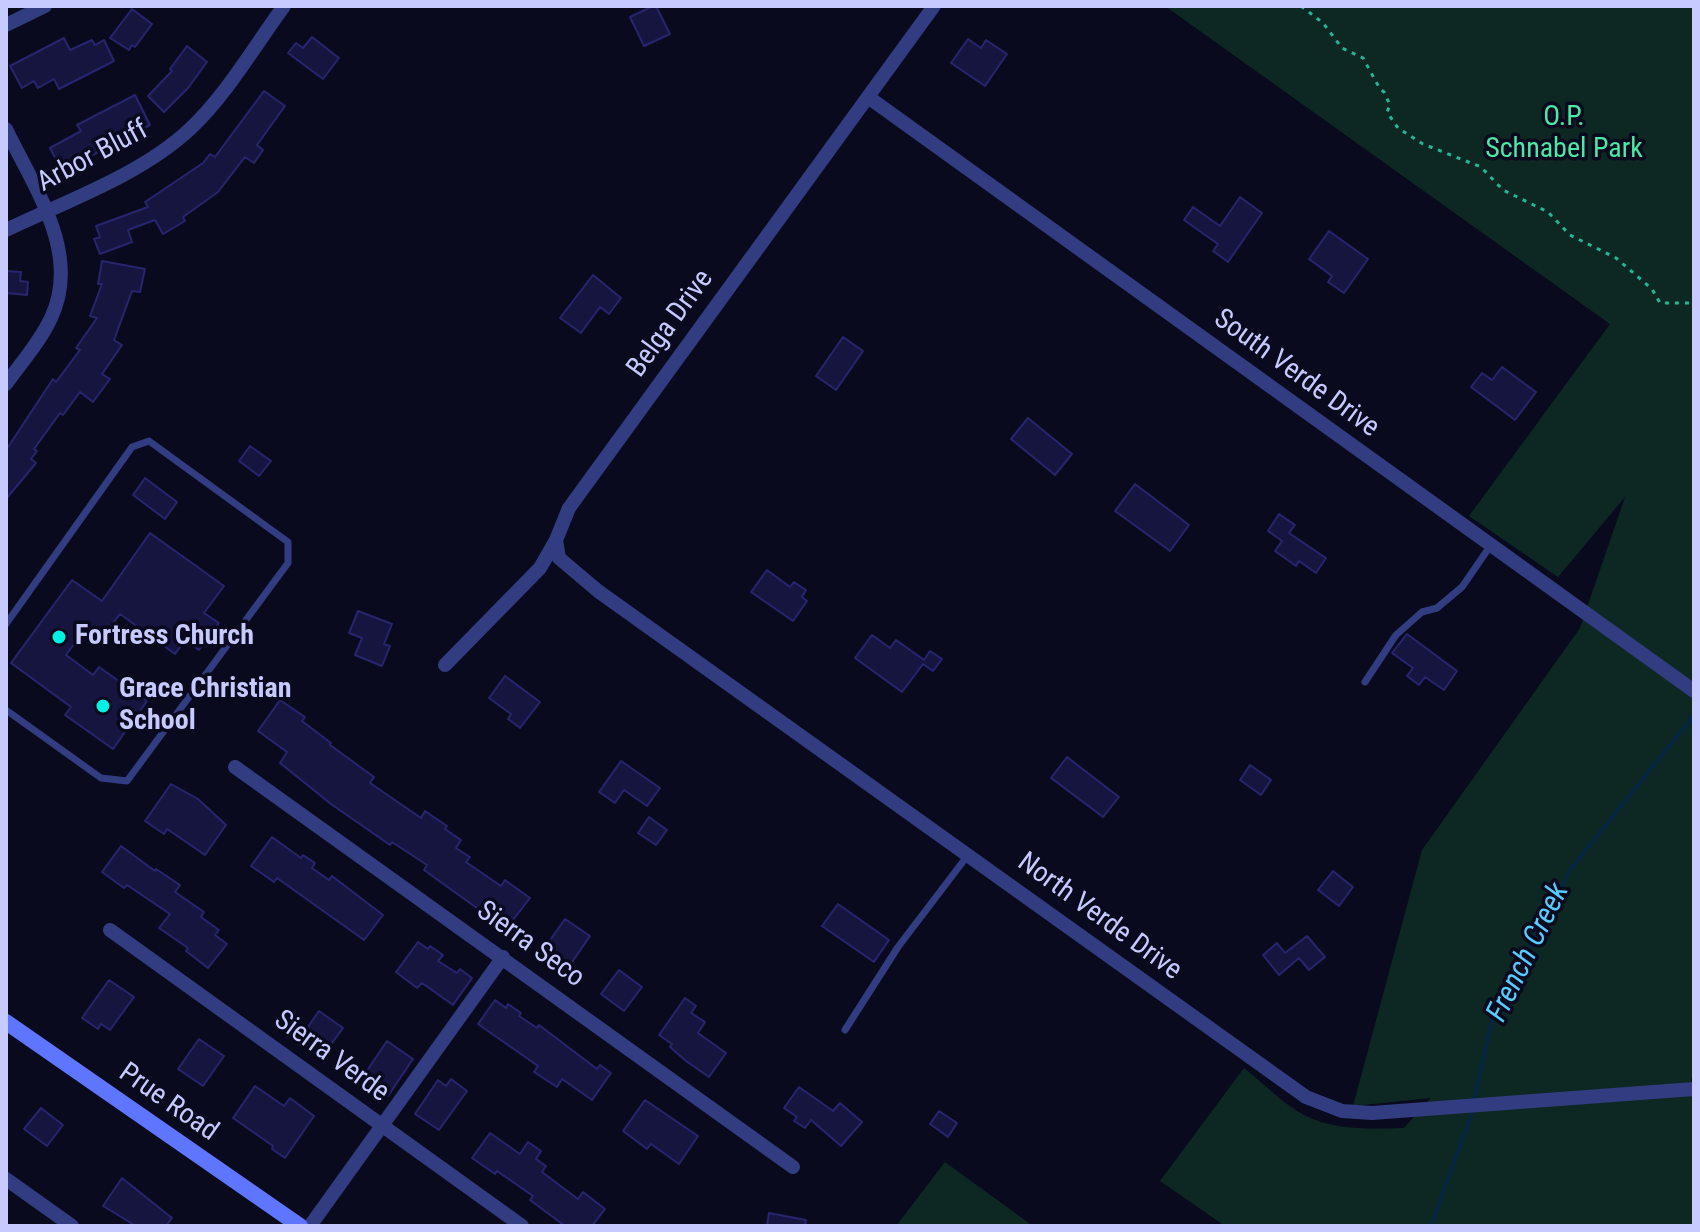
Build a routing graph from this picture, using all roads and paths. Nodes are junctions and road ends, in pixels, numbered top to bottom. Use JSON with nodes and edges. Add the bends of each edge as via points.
{"nodes":[{"id":1,"x":45,"y":6,"type":"edge"},
{"id":2,"x":284,"y":6,"type":"edge"},
{"id":3,"x":934,"y":6,"type":"edge"},
{"id":4,"x":1301,"y":6,"type":"edge"},
{"id":5,"x":6,"y":25,"type":"edge"},
{"id":6,"x":868,"y":97,"type":"junction"},
{"id":7,"x":6,"y":129,"type":"edge"},
{"id":8,"x":45,"y":211,"type":"junction"},
{"id":9,"x":6,"y":230,"type":"edge"},
{"id":10,"x":1694,"y":303,"type":"edge"},
{"id":11,"x":6,"y":384,"type":"edge"},
{"id":12,"x":556,"y":540,"type":"junction"},
{"id":13,"x":1491,"y":545,"type":"junction"},
{"id":14,"x":6,"y":624,"type":"edge"},
{"id":15,"x":445,"y":665,"type":"dead end"},
{"id":16,"x":1365,"y":682,"type":"dead end"},
{"id":17,"x":1694,"y":691,"type":"edge"},
{"id":18,"x":6,"y":710,"type":"edge"},
{"id":19,"x":235,"y":767,"type":"dead end"},
{"id":20,"x":968,"y":855,"type":"junction"},
{"id":21,"x":110,"y":930,"type":"dead end"},
{"id":22,"x":503,"y":957,"type":"junction"},
{"id":23,"x":6,"y":1022,"type":"edge"},
{"id":24,"x":845,"y":1030,"type":"dead end"},
{"id":25,"x":1690,"y":1089,"type":"edge"},
{"id":26,"x":383,"y":1126,"type":"junction"},
{"id":27,"x":793,"y":1167,"type":"dead end"},
{"id":28,"x":6,"y":1179,"type":"edge"},
{"id":29,"x":72,"y":1226,"type":"edge"},
{"id":30,"x":300,"y":1226,"type":"edge"},
{"id":31,"x":310,"y":1226,"type":"edge"},
{"id":32,"x":522,"y":1226,"type":"edge"}],
"edges":[{"from":1,"to":5,"type":"street"},
{"from":2,"to":8,"type":"street","name":"Arbor Bluff","via":[[191,128],[151,159]]},
{"from":3,"to":6,"type":"street","name":"Belga Drive"},
{"from":4,"to":10,"type":"path","via":[[1342,48],[1363,58],[1398,128],[1481,167],[1503,190],[1548,212],[1570,235],[1629,267],[1660,303]]},
{"from":6,"to":12,"type":"street","name":"Belga Drive","via":[[569,508]]},
{"from":6,"to":13,"type":"street","name":"South Verde Drive"},
{"from":7,"to":8,"type":"street"},
{"from":8,"to":9,"type":"street","name":"Arbor Bluff"},
{"from":8,"to":11,"type":"street","via":[[60,250],[59,296],[52,318]]},
{"from":12,"to":15,"type":"street","name":"Belga Drive","via":[[540,568]]},
{"from":12,"to":20,"type":"street","name":"North Verde Drive","via":[[559,558],[598,591]]},
{"from":13,"to":16,"type":"lane","via":[[1462,587],[1396,635]]},
{"from":13,"to":17,"type":"street","name":"South Verde Drive"},
{"from":14,"to":18,"type":"lane","via":[[132,447],[149,441],[288,542],[288,563],[127,781],[101,778]]},
{"from":19,"to":22,"type":"street","name":"Sierra Seco"},
{"from":20,"to":24,"type":"lane","via":[[898,947]]},
{"from":20,"to":25,"type":"street","name":"North Verde Drive","via":[[1306,1097],[1342,1111]]},
{"from":21,"to":26,"type":"street","name":"Sierra Verde"},
{"from":22,"to":26,"type":"street"},
{"from":22,"to":27,"type":"street","name":"Sierra Seco"},
{"from":23,"to":30,"type":"main road","name":"Prue Road"},
{"from":26,"to":31,"type":"street"},
{"from":26,"to":32,"type":"street","name":"Sierra Verde"},
{"from":28,"to":29,"type":"street"}]}
